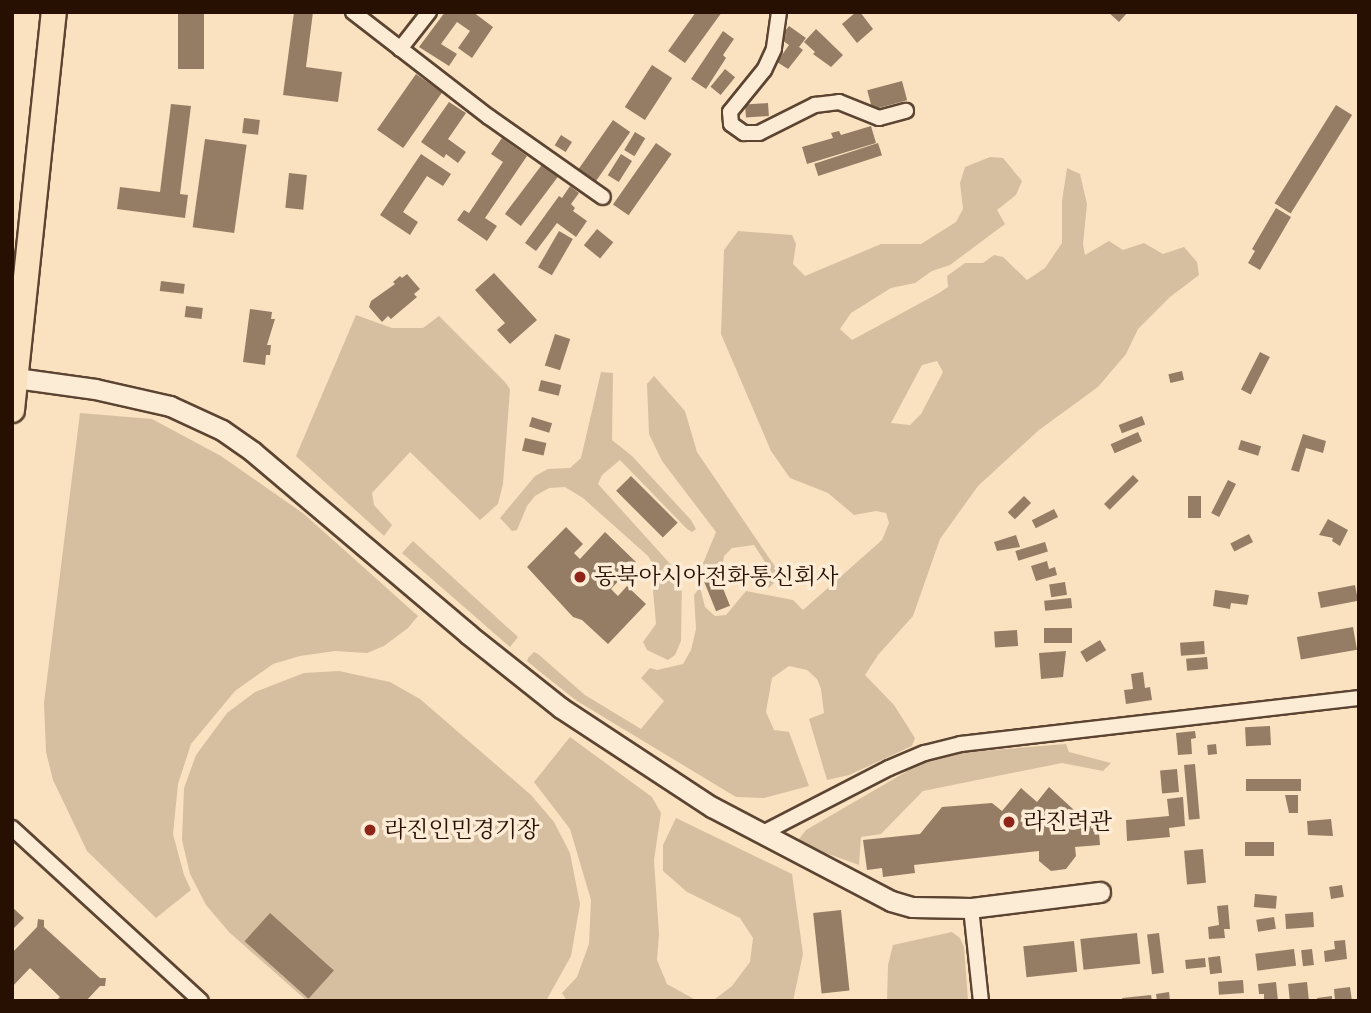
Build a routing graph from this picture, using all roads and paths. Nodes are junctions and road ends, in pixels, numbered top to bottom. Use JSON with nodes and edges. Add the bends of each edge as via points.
{"nodes":[{"id":1,"x":54,"y":12,"type":"edge"},
{"id":2,"x":353,"y":12,"type":"edge"},
{"id":3,"x":429,"y":12,"type":"edge"},
{"id":4,"x":779,"y":12,"type":"edge"},
{"id":5,"x":400,"y":49,"type":"junction"},
{"id":6,"x":906,"y":111,"type":"dead end"},
{"id":7,"x":603,"y":197,"type":"dead end"},
{"id":8,"x":14,"y":378,"type":"edge"},
{"id":9,"x":12,"y":410,"type":"edge"},
{"id":10,"x":1358,"y":697,"type":"edge"},
{"id":11,"x":12,"y":828,"type":"edge"},
{"id":12,"x":761,"y":834,"type":"junction"},
{"id":13,"x":1100,"y":892,"type":"dead end"},
{"id":14,"x":971,"y":908,"type":"junction"},
{"id":15,"x":201,"y":1001,"type":"edge"},
{"id":16,"x":981,"y":1001,"type":"edge"}],
"edges":[{"from":1,"to":8,"type":"highway"},
{"from":2,"to":5,"type":"street"},
{"from":3,"to":5,"type":"street"},
{"from":4,"to":6,"type":"street","via":[[774,50],[730,112],[731,124],[744,134],[759,133],[815,105],[839,102],[879,118]]},
{"from":5,"to":7,"type":"street"},
{"from":8,"to":9,"type":"highway"},
{"from":8,"to":12,"type":"street","via":[[170,406],[222,430],[533,688],[712,807]]},
{"from":10,"to":12,"type":"street","via":[[925,752]]},
{"from":11,"to":15,"type":"street"},
{"from":12,"to":14,"type":"street","via":[[891,901],[912,907]]},
{"from":13,"to":14,"type":"street"},
{"from":14,"to":16,"type":"street"}]}
